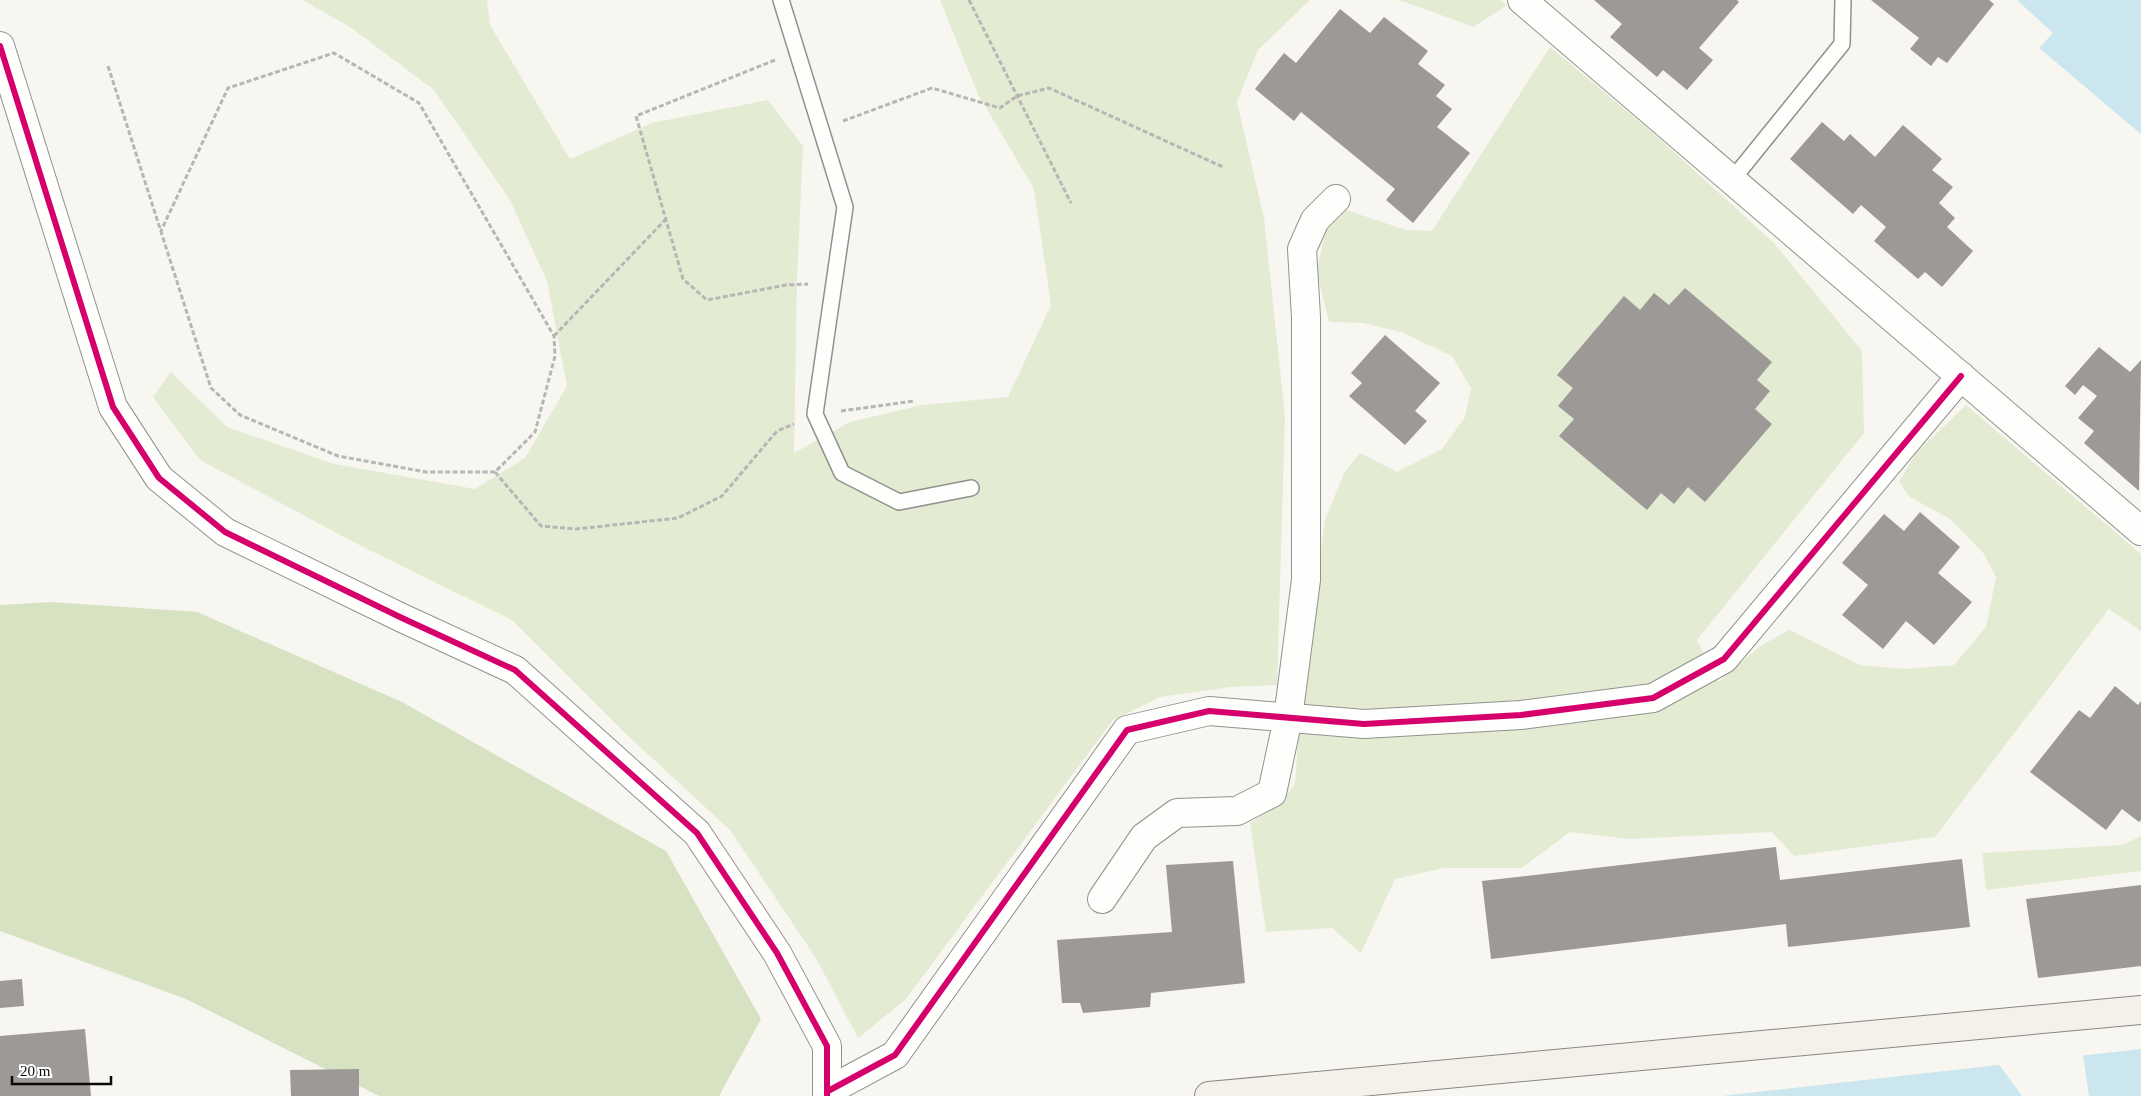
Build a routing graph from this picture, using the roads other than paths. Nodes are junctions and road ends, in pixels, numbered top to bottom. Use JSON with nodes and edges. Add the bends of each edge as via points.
{"nodes":[{"id":1,"x":780,"y":0,"type":"edge"},
{"id":2,"x":1522,"y":0,"type":"edge"},
{"id":3,"x":1843,"y":0,"type":"edge"},
{"id":4,"x":0,"y":46,"type":"edge"},
{"id":5,"x":1732,"y":180,"type":"junction"},
{"id":6,"x":1336,"y":199,"type":"dead end"},
{"id":7,"x":1961,"y":376,"type":"junction"},
{"id":8,"x":970,"y":488,"type":"dead end"},
{"id":9,"x":2141,"y":531,"type":"edge"},
{"id":10,"x":1288,"y":718,"type":"junction"},
{"id":11,"x":1102,"y":899,"type":"dead end"},
{"id":12,"x":2141,"y":1010,"type":"edge"},
{"id":13,"x":827,"y":1093,"type":"edge"},
{"id":14,"x":1209,"y":1096,"type":"edge"}],
"edges":[{"from":1,"to":8,"type":"lane","via":[[845,207],[815,414],[842,473],[899,502]]},
{"from":2,"to":5,"type":"street"},
{"from":3,"to":5,"type":"lane","via":[[1842,44]]},
{"from":4,"to":13,"type":"street","via":[[113,407],[159,478],[225,532],[516,670],[697,833],[777,953],[827,1046]]},
{"from":5,"to":7,"type":"street"},
{"from":6,"to":10,"type":"street","via":[[1315,220],[1302,249],[1306,317],[1306,580]]},
{"from":7,"to":9,"type":"street"},
{"from":7,"to":10,"type":"street","via":[[1724,658],[1653,698],[1521,715],[1364,724]]},
{"from":10,"to":11,"type":"street","via":[[1272,793],[1237,810],[1177,813],[1144,837]]},
{"from":10,"to":13,"type":"street","via":[[1209,711],[1127,730],[896,1055]]},
{"from":12,"to":14,"type":"street"}]}
